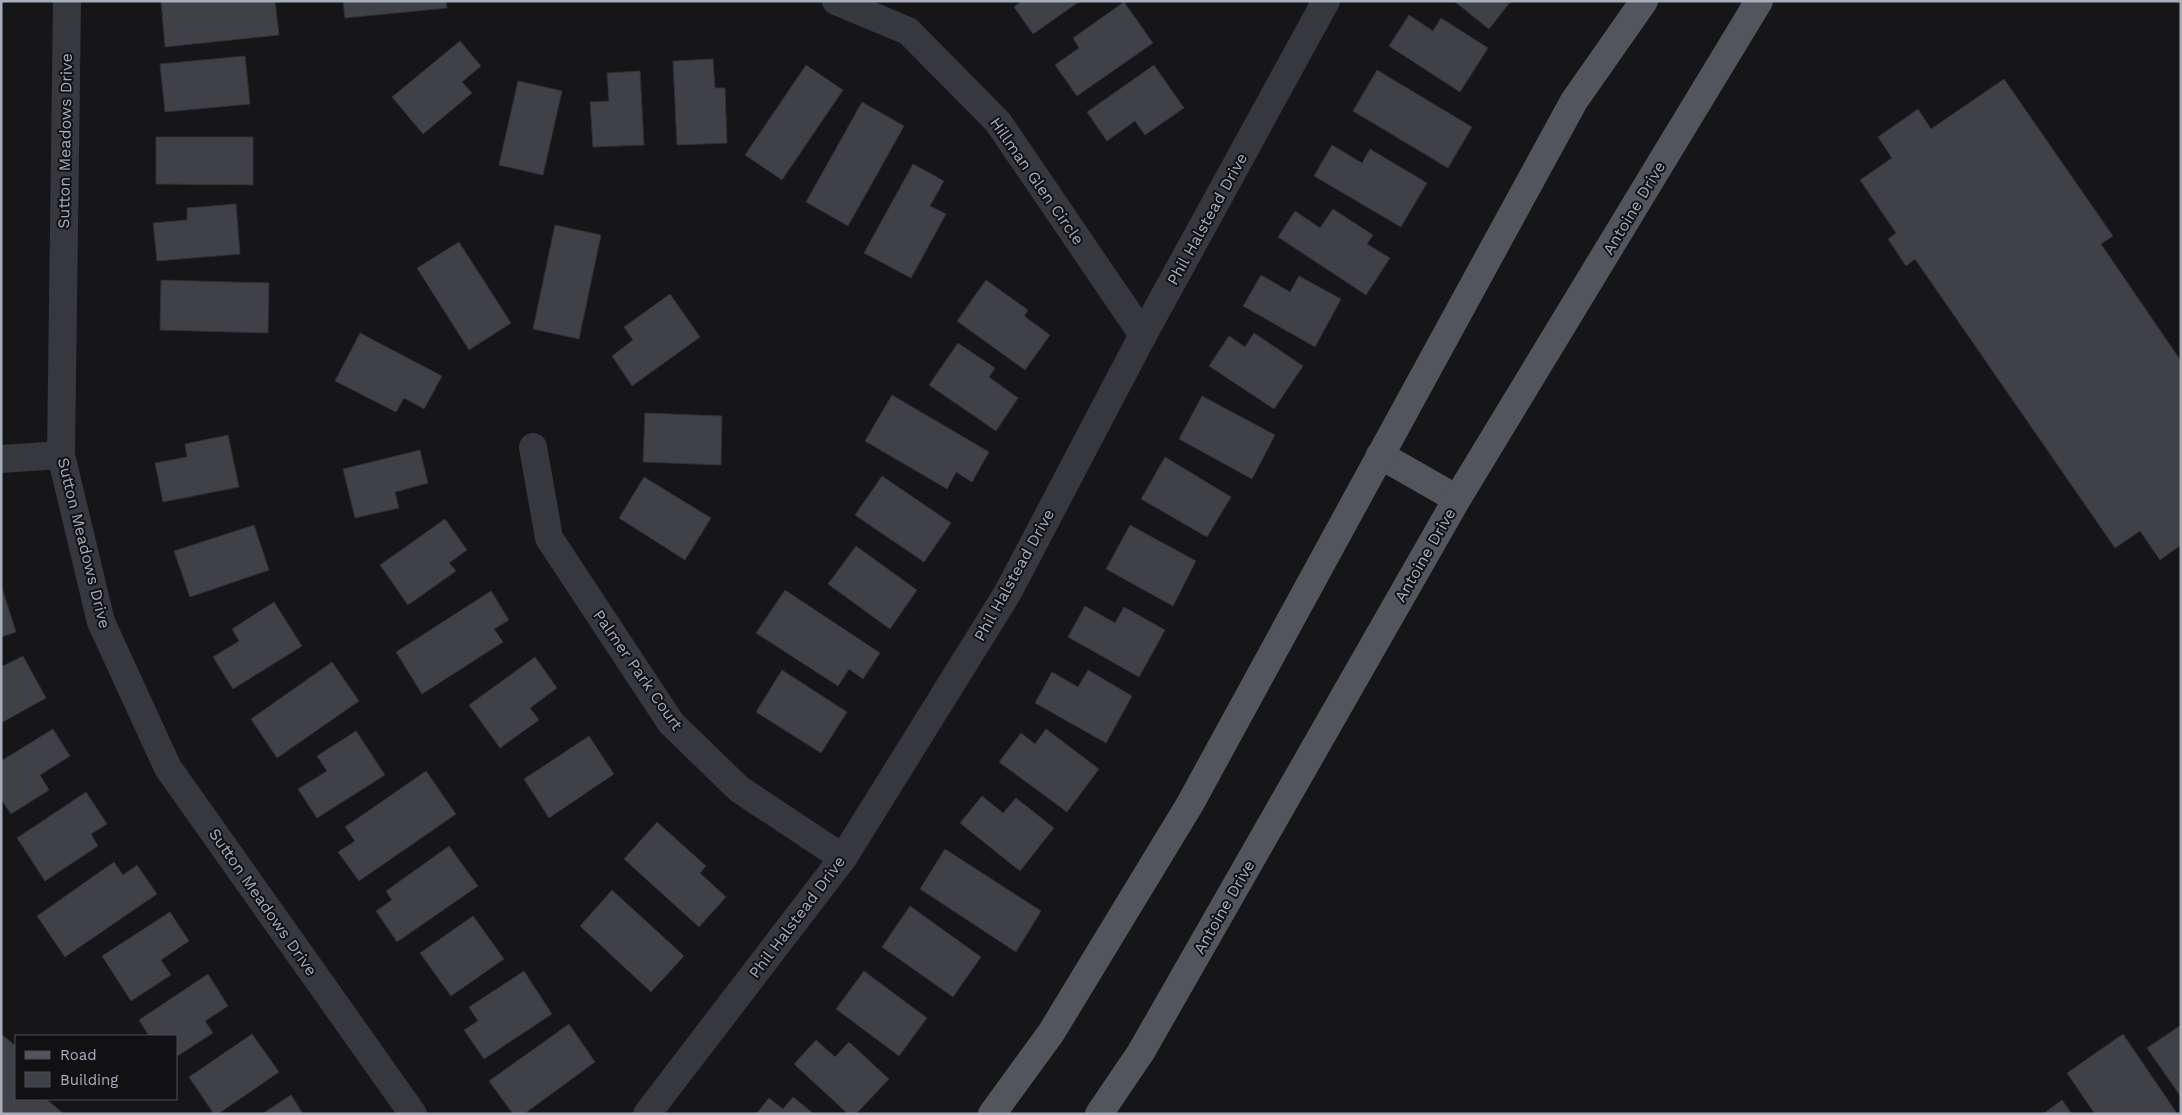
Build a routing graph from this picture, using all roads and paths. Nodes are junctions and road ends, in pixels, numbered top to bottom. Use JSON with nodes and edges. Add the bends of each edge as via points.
{"nodes":[{"id":1,"x":67,"y":1,"type":"edge"},
{"id":2,"x":836,"y":1,"type":"edge"},
{"id":3,"x":1326,"y":1,"type":"edge"},
{"id":4,"x":1644,"y":1,"type":"edge"},
{"id":5,"x":1759,"y":1,"type":"edge"},
{"id":6,"x":1143,"y":335,"type":"junction"},
{"id":7,"x":533,"y":447,"type":"dead end"},
{"id":8,"x":61,"y":455,"type":"junction"},
{"id":9,"x":1380,"y":455,"type":"junction"},
{"id":10,"x":1,"y":459,"type":"edge"},
{"id":11,"x":1457,"y":499,"type":"junction"},
{"id":12,"x":843,"y":858,"type":"junction"},
{"id":13,"x":413,"y":1114,"type":"edge"},
{"id":14,"x":647,"y":1114,"type":"edge"},
{"id":15,"x":992,"y":1114,"type":"edge"},
{"id":16,"x":1099,"y":1114,"type":"edge"}],
"edges":[{"from":1,"to":8,"type":"street","name":"Sutton Meadows Drive"},
{"from":2,"to":6,"type":"street","name":"Hillman Glen Circle","via":[[908,31],[998,122]]},
{"from":3,"to":6,"type":"street","name":"Phil Halstead Drive"},
{"from":4,"to":9,"type":"main road","via":[[1574,101]]},
{"from":5,"to":11,"type":"main road","name":"Antoine Drive"},
{"from":6,"to":12,"type":"street","name":"Phil Halstead Drive","via":[[1006,594]]},
{"from":7,"to":12,"type":"street","name":"Palmer Park Court","via":[[549,538],[671,723],[739,789]]},
{"from":8,"to":10,"type":"street"},
{"from":8,"to":13,"type":"street","name":"Sutton Meadows Drive","via":[[101,622],[168,768]]},
{"from":9,"to":11,"type":"main road"},
{"from":9,"to":15,"type":"main road","via":[[1190,804],[1051,1033]]},
{"from":11,"to":16,"type":"main road","name":"Antoine Drive","via":[[1141,1052]]},
{"from":12,"to":14,"type":"street","name":"Phil Halstead Drive"}]}
